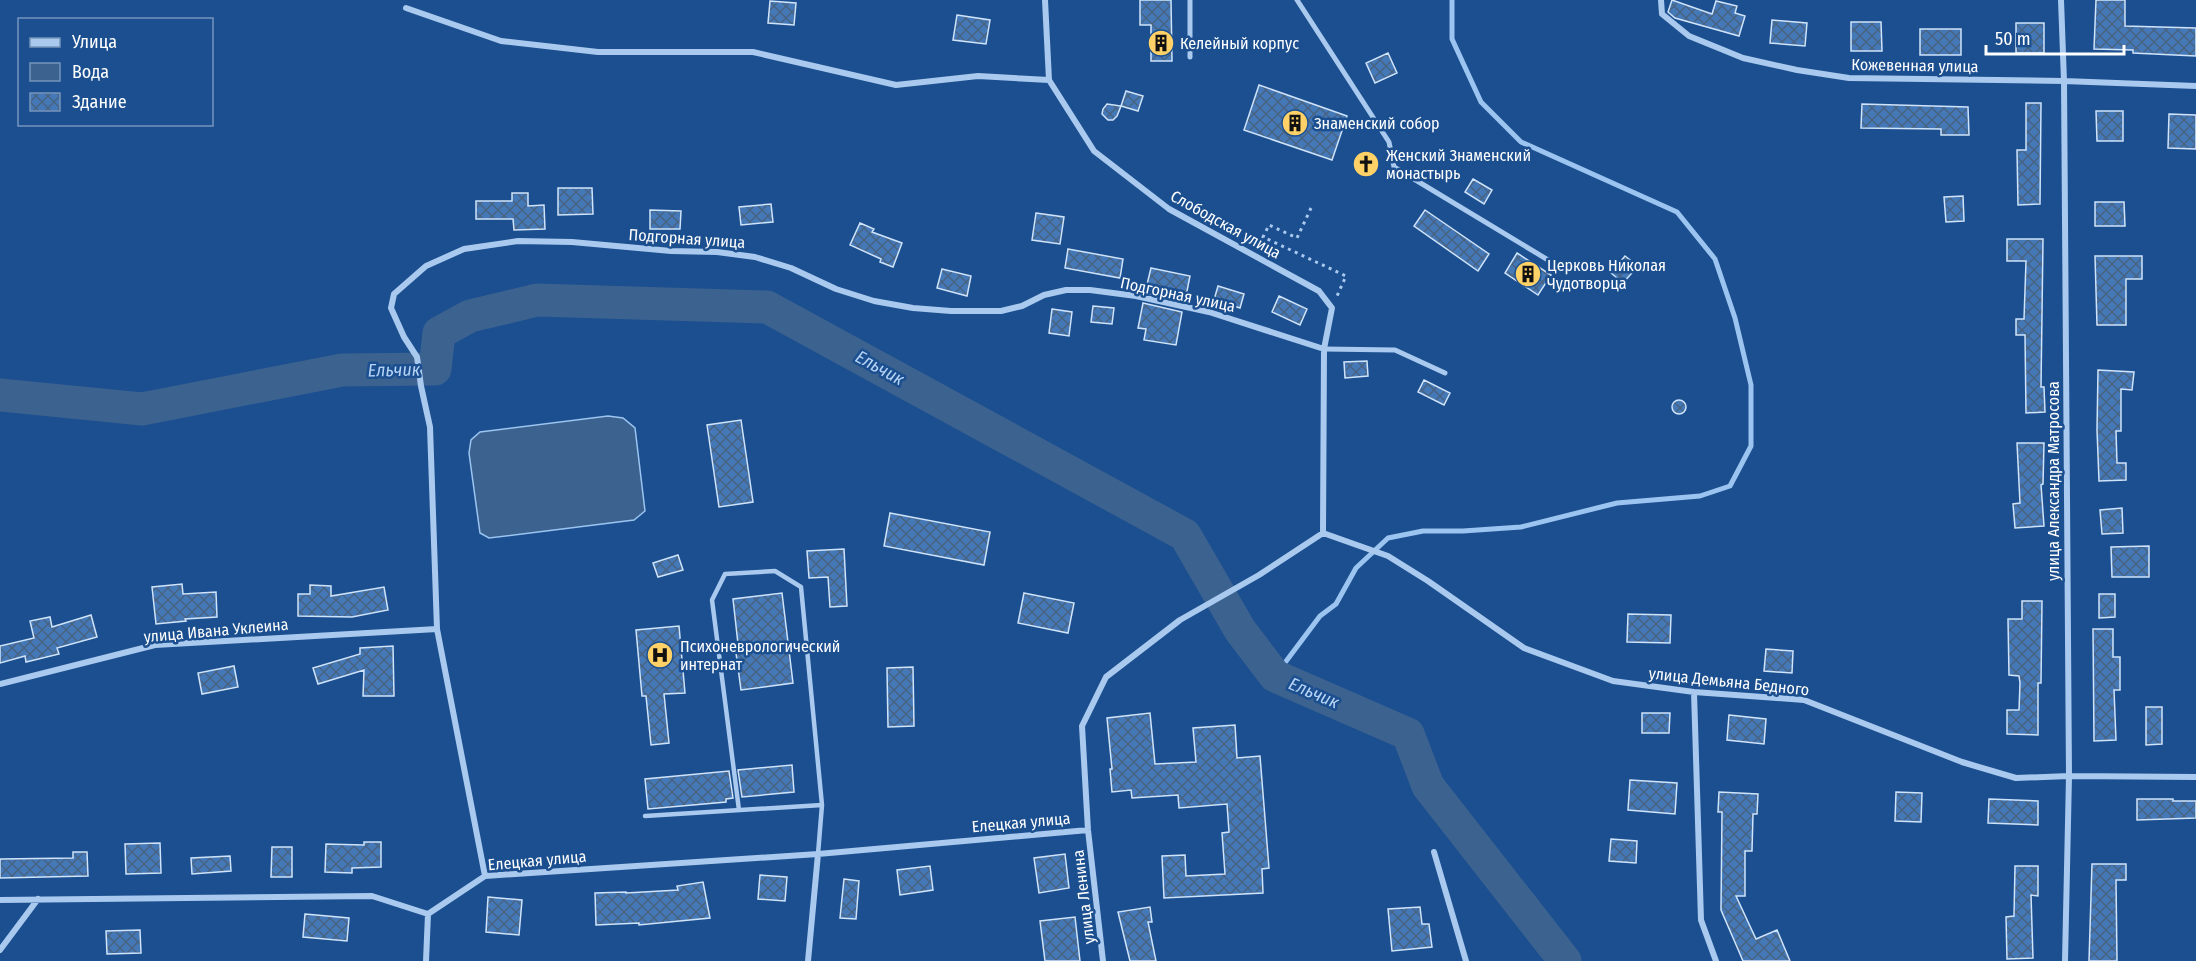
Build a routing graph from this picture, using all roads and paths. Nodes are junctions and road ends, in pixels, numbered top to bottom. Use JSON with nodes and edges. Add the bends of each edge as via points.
{"nodes":[{"id":1,"x":1045,"y":0,"type":"edge"},
{"id":2,"x":1190,"y":0,"type":"edge"},
{"id":3,"x":1297,"y":0,"type":"edge"},
{"id":4,"x":1661,"y":0,"type":"edge"},
{"id":5,"x":2061,"y":0,"type":"edge"},
{"id":6,"x":406,"y":8,"type":"dead end"},
{"id":7,"x":1190,"y":57,"type":"dead end"},
{"id":8,"x":1049,"y":80,"type":"junction"},
{"id":9,"x":2064,"y":81,"type":"junction"},
{"id":10,"x":2196,"y":86,"type":"edge"},
{"id":11,"x":1311,"y":208,"type":"dead end"},
{"id":12,"x":1563,"y":269,"type":"dead end"},
{"id":13,"x":1332,"y":308,"type":"junction"},
{"id":14,"x":1324,"y":349,"type":"junction"},
{"id":15,"x":1445,"y":373,"type":"dead end"},
{"id":16,"x":1323,"y":533,"type":"junction"},
{"id":17,"x":437,"y":629,"type":"junction"},
{"id":18,"x":0,"y":684,"type":"edge"},
{"id":19,"x":1694,"y":692,"type":"junction"},
{"id":20,"x":2069,"y":776,"type":"junction"},
{"id":21,"x":2196,"y":777,"type":"edge"},
{"id":22,"x":822,"y":805,"type":"junction"},
{"id":23,"x":740,"y":810,"type":"junction"},
{"id":24,"x":645,"y":816,"type":"dead end"},
{"id":25,"x":1088,"y":830,"type":"junction"},
{"id":26,"x":1434,"y":852,"type":"dead end"},
{"id":27,"x":818,"y":854,"type":"junction"},
{"id":28,"x":485,"y":876,"type":"junction"},
{"id":29,"x":38,"y":899,"type":"junction"},
{"id":30,"x":0,"y":900,"type":"edge"},
{"id":31,"x":428,"y":914,"type":"junction"},
{"id":32,"x":0,"y":950,"type":"edge"},
{"id":33,"x":426,"y":961,"type":"edge"},
{"id":34,"x":808,"y":961,"type":"edge"},
{"id":35,"x":1104,"y":961,"type":"edge"},
{"id":36,"x":1466,"y":961,"type":"edge"},
{"id":37,"x":1716,"y":961,"type":"edge"},
{"id":38,"x":2065,"y":961,"type":"edge"}],
"edges":[{"from":1,"to":8,"type":"street","name":"Слободская улица"},
{"from":2,"to":7,"type":"street"},
{"from":3,"to":12,"type":"street","via":[[1389,142],[1394,167]]},
{"from":4,"to":9,"type":"street","name":"Кожевенная улица","via":[[1662,14],[1689,36],[1743,58],[1797,70],[1872,79]]},
{"from":5,"to":9,"type":"street","name":"улица Александра Матросова"},
{"from":6,"to":8,"type":"street","via":[[501,41],[598,52],[753,52],[896,85],[978,76]]},
{"from":8,"to":13,"type":"street","name":"Слободская улица","via":[[1094,151],[1169,209],[1319,291]]},
{"from":9,"to":10,"type":"street","name":"Кожевенная улица"},
{"from":9,"to":20,"type":"street","name":"улица Александра Матросова"},
{"from":11,"to":13,"type":"path","via":[[1297,238],[1269,225],[1263,237],[1346,276]]},
{"from":13,"to":14,"type":"street"},
{"from":14,"to":15,"type":"street","via":[[1395,350]]},
{"from":14,"to":16,"type":"street"},
{"from":14,"to":17,"type":"street","name":"Подгорная улица","via":[[1209,312],[1090,290],[1044,295],[1001,311],[951,311],[874,301],[791,268],[755,257],[717,252],[518,241],[464,249],[426,266],[394,294],[391,308],[417,357],[430,427]]},
{"from":16,"to":19,"type":"street","name":"улица Демьяна Бедного","via":[[1388,556],[1524,648],[1613,681]]},
{"from":16,"to":25,"type":"street","name":"улица Ленина","via":[[1180,620],[1106,677],[1082,726]]},
{"from":17,"to":18,"type":"street","name":"улица Ивана Уклеина","via":[[155,645]]},
{"from":17,"to":28,"type":"street","name":"Подгорная улица"},
{"from":19,"to":20,"type":"street","name":"улица Демьяна Бедного","via":[[1804,700],[1962,762],[2016,778]]},
{"from":19,"to":37,"type":"street","via":[[1701,920]]},
{"from":20,"to":21,"type":"street","name":"улица Демьяна Бедного"},
{"from":20,"to":38,"type":"street","name":"улица Александра Матросова"},
{"from":22,"to":23,"type":"lane"},
{"from":22,"to":23,"type":"lane","via":[[801,587],[775,571],[725,574],[712,600]]},
{"from":22,"to":27,"type":"lane"},
{"from":23,"to":24,"type":"lane"},
{"from":25,"to":27,"type":"street","name":"Елецкая улица"},
{"from":25,"to":35,"type":"street","name":"улица Ленина"},
{"from":26,"to":36,"type":"street"},
{"from":27,"to":28,"type":"street","name":"Елецкая улица"},
{"from":27,"to":34,"type":"street"},
{"from":28,"to":31,"type":"street","name":"Елецкая улица"},
{"from":29,"to":30,"type":"street"},
{"from":29,"to":31,"type":"street","via":[[372,896]]},
{"from":29,"to":32,"type":"street"},
{"from":31,"to":33,"type":"street"}]}
